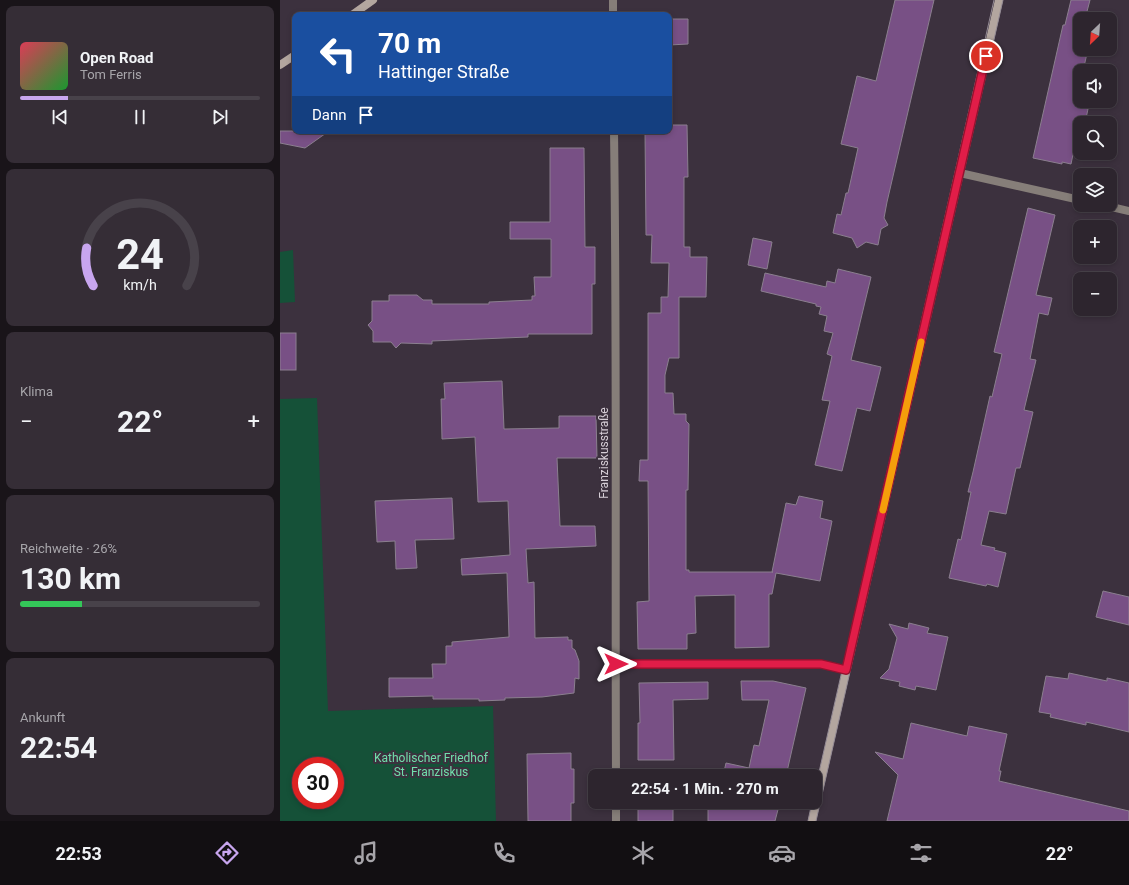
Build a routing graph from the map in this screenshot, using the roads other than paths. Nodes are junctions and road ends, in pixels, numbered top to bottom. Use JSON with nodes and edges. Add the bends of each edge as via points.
{"nodes":[{"id":1,"x":373,"y":0,"type":"edge"},
{"id":2,"x":613,"y":0,"type":"edge"},
{"id":3,"x":999,"y":0,"type":"edge"},
{"id":4,"x":356,"y":12,"type":"edge"},
{"id":5,"x":613,"y":12,"type":"edge"},
{"id":6,"x":292,"y":57,"type":"edge"},
{"id":7,"x":280,"y":65,"type":"edge"},
{"id":8,"x":614,"y":134,"type":"edge"},
{"id":9,"x":960,"y":173,"type":"junction"},
{"id":10,"x":1073,"y":198,"type":"edge"},
{"id":11,"x":1117,"y":208,"type":"edge"},
{"id":12,"x":1129,"y":211,"type":"edge"},
{"id":13,"x":616,"y":664,"type":"junction"},
{"id":14,"x":846,"y":670,"type":"junction"},
{"id":15,"x":616,"y":769,"type":"edge"},
{"id":16,"x":616,"y":809,"type":"edge"},
{"id":17,"x":616,"y":821,"type":"edge"},
{"id":18,"x":812,"y":821,"type":"edge"}],
"edges":[{"from":1,"to":4,"type":"main road"},
{"from":2,"to":5,"type":"street"},
{"from":3,"to":9,"type":"main road"},
{"from":6,"to":7,"type":"main road"},
{"from":8,"to":13,"type":"street","name":"Franziskusstraße"},
{"from":9,"to":10,"type":"street"},
{"from":9,"to":14,"type":"main road"},
{"from":11,"to":12,"type":"street"},
{"from":13,"to":14,"type":"street","via":[[821,664]]},
{"from":13,"to":15,"type":"street","name":"Franziskusstraße"},
{"from":14,"to":18,"type":"main road"},
{"from":16,"to":17,"type":"street"}]}
